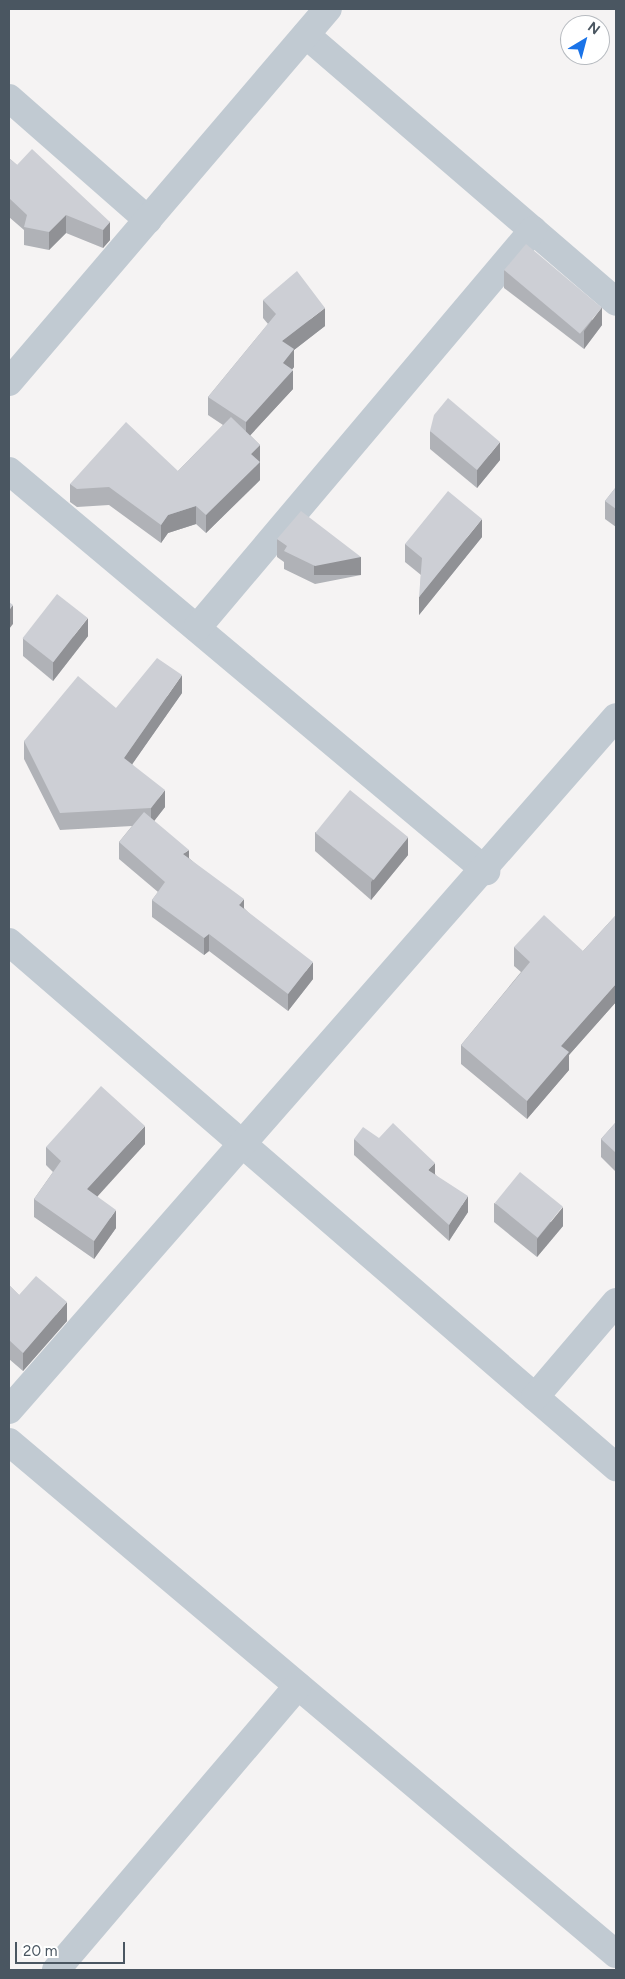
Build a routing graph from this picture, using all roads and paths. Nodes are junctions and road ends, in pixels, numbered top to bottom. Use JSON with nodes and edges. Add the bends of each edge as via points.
{"nodes":[{"id":1,"x":328,"y":9,"type":"edge"},
{"id":2,"x":306,"y":35,"type":"junction"},
{"id":3,"x":9,"y":98,"type":"edge"},
{"id":4,"x":148,"y":220,"type":"junction"},
{"id":5,"x":533,"y":230,"type":"junction"},
{"id":6,"x":616,"y":302,"type":"edge"},
{"id":7,"x":9,"y":382,"type":"edge"},
{"id":8,"x":9,"y":471,"type":"edge"},
{"id":9,"x":197,"y":628,"type":"junction"},
{"id":10,"x":616,"y":717,"type":"edge"},
{"id":11,"x":486,"y":870,"type":"junction"},
{"id":12,"x":9,"y":942,"type":"edge"},
{"id":13,"x":244,"y":1145,"type":"junction"},
{"id":14,"x":616,"y":1302,"type":"edge"},
{"id":15,"x":535,"y":1397,"type":"junction"},
{"id":16,"x":9,"y":1410,"type":"edge"},
{"id":17,"x":9,"y":1442,"type":"edge"},
{"id":18,"x":616,"y":1468,"type":"edge"},
{"id":19,"x":298,"y":1686,"type":"junction"},
{"id":20,"x":616,"y":1954,"type":"edge"},
{"id":21,"x":56,"y":1970,"type":"edge"}],
"edges":[{"from":1,"to":2,"type":"street"},
{"from":2,"to":4,"type":"street"},
{"from":2,"to":5,"type":"street"},
{"from":3,"to":4,"type":"street"},
{"from":4,"to":7,"type":"street"},
{"from":5,"to":6,"type":"street"},
{"from":5,"to":9,"type":"street"},
{"from":8,"to":9,"type":"street"},
{"from":9,"to":11,"type":"street"},
{"from":10,"to":11,"type":"street"},
{"from":11,"to":13,"type":"street"},
{"from":12,"to":13,"type":"street"},
{"from":13,"to":15,"type":"street"},
{"from":13,"to":16,"type":"street"},
{"from":14,"to":15,"type":"street"},
{"from":15,"to":18,"type":"street"},
{"from":17,"to":19,"type":"street"},
{"from":19,"to":20,"type":"street"},
{"from":19,"to":21,"type":"street"}]}
